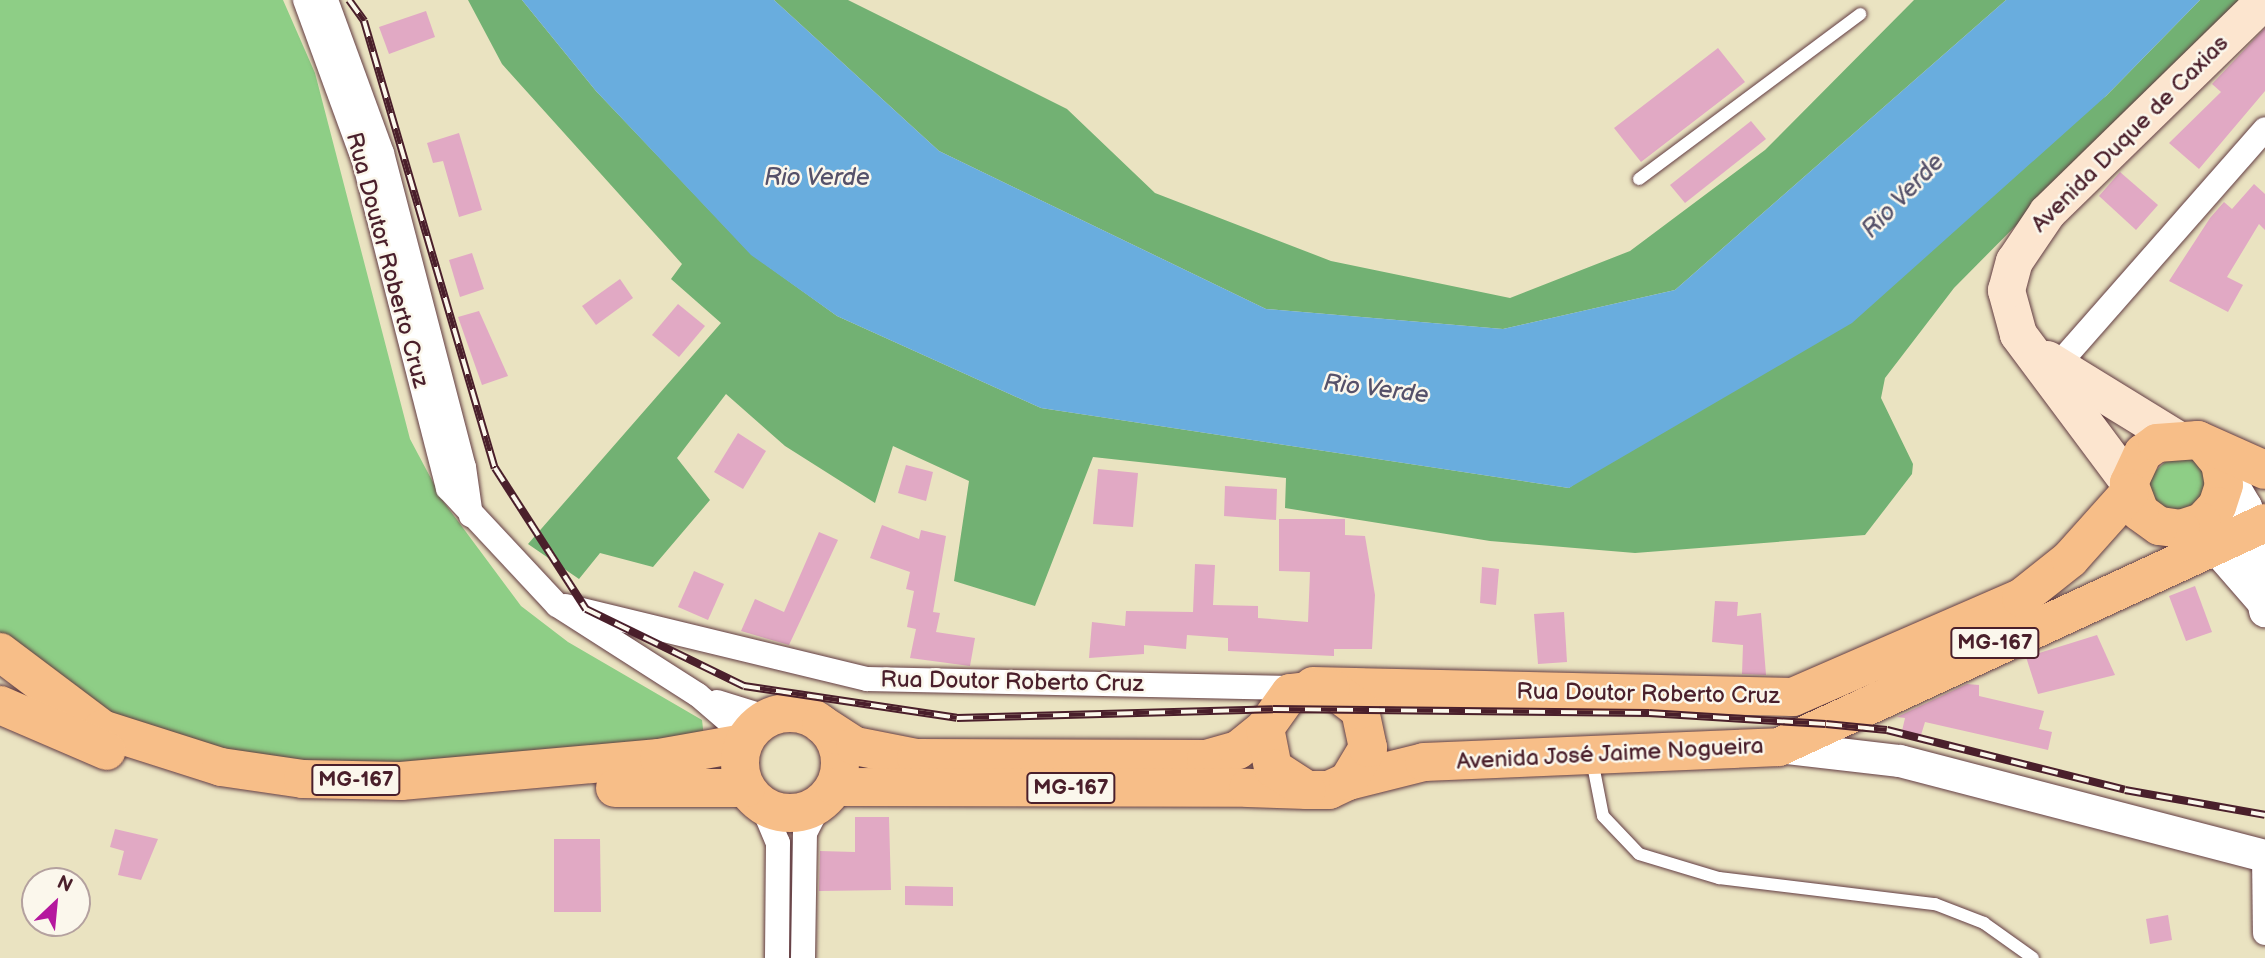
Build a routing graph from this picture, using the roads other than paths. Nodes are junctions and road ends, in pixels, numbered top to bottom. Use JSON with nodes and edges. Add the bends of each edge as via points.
{"nodes":[{"id":1,"x":305,"y":0,"type":"edge"},
{"id":2,"x":327,"y":0,"type":"edge"},
{"id":3,"x":2264,"y":0,"type":"edge"},
{"id":4,"x":1860,"y":14,"type":"dead end"},
{"id":5,"x":2265,"y":128,"type":"edge"},
{"id":6,"x":1639,"y":179,"type":"dead end"},
{"id":7,"x":2047,"y":364,"type":"junction"},
{"id":8,"x":2200,"y":449,"type":"junction"},
{"id":9,"x":2264,"y":469,"type":"edge"},
{"id":10,"x":2129,"y":488,"type":"junction"},
{"id":11,"x":471,"y":516,"type":"junction"},
{"id":12,"x":2258,"y":526,"type":"edge"},
{"id":13,"x":2181,"y":529,"type":"junction"},
{"id":14,"x":2215,"y":547,"type":"junction"},
{"id":15,"x":2092,"y":598,"type":"junction"},
{"id":16,"x":557,"y":605,"type":"junction"},
{"id":17,"x":2263,"y":605,"type":"edge"},
{"id":18,"x":0,"y":652,"type":"edge"},
{"id":19,"x":1310,"y":687,"type":"junction"},
{"id":20,"x":0,"y":705,"type":"edge"},
{"id":21,"x":821,"y":724,"type":"junction"},
{"id":22,"x":1265,"y":728,"type":"junction"},
{"id":23,"x":753,"y":733,"type":"junction"},
{"id":24,"x":1779,"y":747,"type":"junction"},
{"id":25,"x":1591,"y":756,"type":"junction"},
{"id":26,"x":1348,"y":781,"type":"junction"},
{"id":27,"x":1307,"y":790,"type":"junction"},
{"id":28,"x":827,"y":795,"type":"junction"},
{"id":29,"x":754,"y":797,"type":"junction"},
{"id":30,"x":2265,"y":855,"type":"edge"},
{"id":31,"x":2265,"y":933,"type":"edge"},
{"id":32,"x":778,"y":958,"type":"edge"},
{"id":33,"x":803,"y":958,"type":"edge"},
{"id":34,"x":2033,"y":958,"type":"edge"}],
"edges":[{"from":1,"to":11,"type":"street","name":"Rua Doutor Roberto Cruz","via":[[364,161],[448,488]]},
{"from":2,"to":11,"type":"street","name":"Rua Doutor Roberto Cruz","via":[[382,153],[464,467]]},
{"from":3,"to":7,"type":"main road","name":"Avenida Duque de Caxias","via":[[2029,233],[2006,290],[2009,314]]},
{"from":4,"to":6,"type":"lane"},
{"from":5,"to":7,"type":"street"},
{"from":7,"to":8,"type":"main road","name":"Avenida Duque de Caxias"},
{"from":7,"to":10,"type":"main road","name":"Avenida Duque de Caxias"},
{"from":8,"to":9,"type":"main road","name":"Avenida Duque de Caxias"},
{"from":8,"to":10,"type":"main road","via":[[2143,453]]},
{"from":8,"to":12,"type":"street","via":[[2243,497]]},
{"from":8,"to":13,"type":"main road","number":"MG-167","via":[[2224,485],[2217,506],[2202,522]]},
{"from":10,"to":13,"type":"main road","name":"Avenida Duque de Caxias","via":[[2140,513],[2159,526]]},
{"from":10,"to":19,"type":"main road","name":"Rua Doutor Roberto Cruz","via":[[2070,559],[2021,598],[1793,696]]},
{"from":11,"to":16,"type":"street","name":"Rua Doutor Roberto Cruz"},
{"from":12,"to":14,"type":"main road","name":"Avenida José Jaime Nogueira","number":"MG-167"},
{"from":12,"to":17,"type":"street"},
{"from":13,"to":14,"type":"street"},
{"from":13,"to":15,"type":"main road","name":"Avenida José Jaime Nogueira","number":"MG-167"},
{"from":14,"to":15,"type":"main road","name":"Avenida José Jaime Nogueira","number":"MG-167"},
{"from":14,"to":17,"type":"street"},
{"from":15,"to":24,"type":"main road","name":"Avenida José Jaime Nogueira","number":"MG-167"},
{"from":16,"to":19,"type":"street","name":"Rua Doutor Roberto Cruz","via":[[867,679]]},
{"from":16,"to":23,"type":"street","name":"Rua Doutor Roberto Cruz"},
{"from":18,"to":23,"type":"main road","number":"MG-167","via":[[102,729],[221,767],[303,779],[401,781],[659,758]]},
{"from":19,"to":22,"type":"main road","number":"MG-167","via":[[1273,709]]},
{"from":19,"to":26,"type":"main road","via":[[1347,697],[1368,728],[1361,766]]},
{"from":20,"to":29,"type":"main road","number":"MG-167","via":[[143,766],[247,794],[418,804],[641,785]]},
{"from":21,"to":22,"type":"main road","number":"MG-167","via":[[855,746],[916,758],[1206,758],[1238,750]]},
{"from":21,"to":23,"type":"main road","via":[[801,714]]},
{"from":21,"to":28,"type":"main road","via":[[836,742],[840,765]]},
{"from":22,"to":27,"type":"main road","via":[[1273,768]]},
{"from":23,"to":29,"type":"main road","via":[[739,766]]},
{"from":24,"to":25,"type":"main road","name":"Avenida José Jaime Nogueira","number":"MG-167"},
{"from":24,"to":30,"type":"street","via":[[1900,761]]},
{"from":25,"to":26,"type":"main road","name":"Avenida José Jaime Nogueira","number":"MG-167","via":[[1424,762]]},
{"from":25,"to":34,"type":"lane","via":[[1603,816],[1639,854],[1719,878],[1935,904],[1984,923]]},
{"from":26,"to":27,"type":"main road","name":"Avenida José Jaime Nogueira","number":"MG-167"},
{"from":27,"to":28,"type":"main road","name":"Avenida José Jaime Nogueira","number":"MG-167"},
{"from":28,"to":29,"type":"main road","via":[[792,814]]},
{"from":28,"to":33,"type":"street","via":[[806,832]]},
{"from":29,"to":32,"type":"street","via":[[778,844]]},
{"from":30,"to":31,"type":"street"}]}
